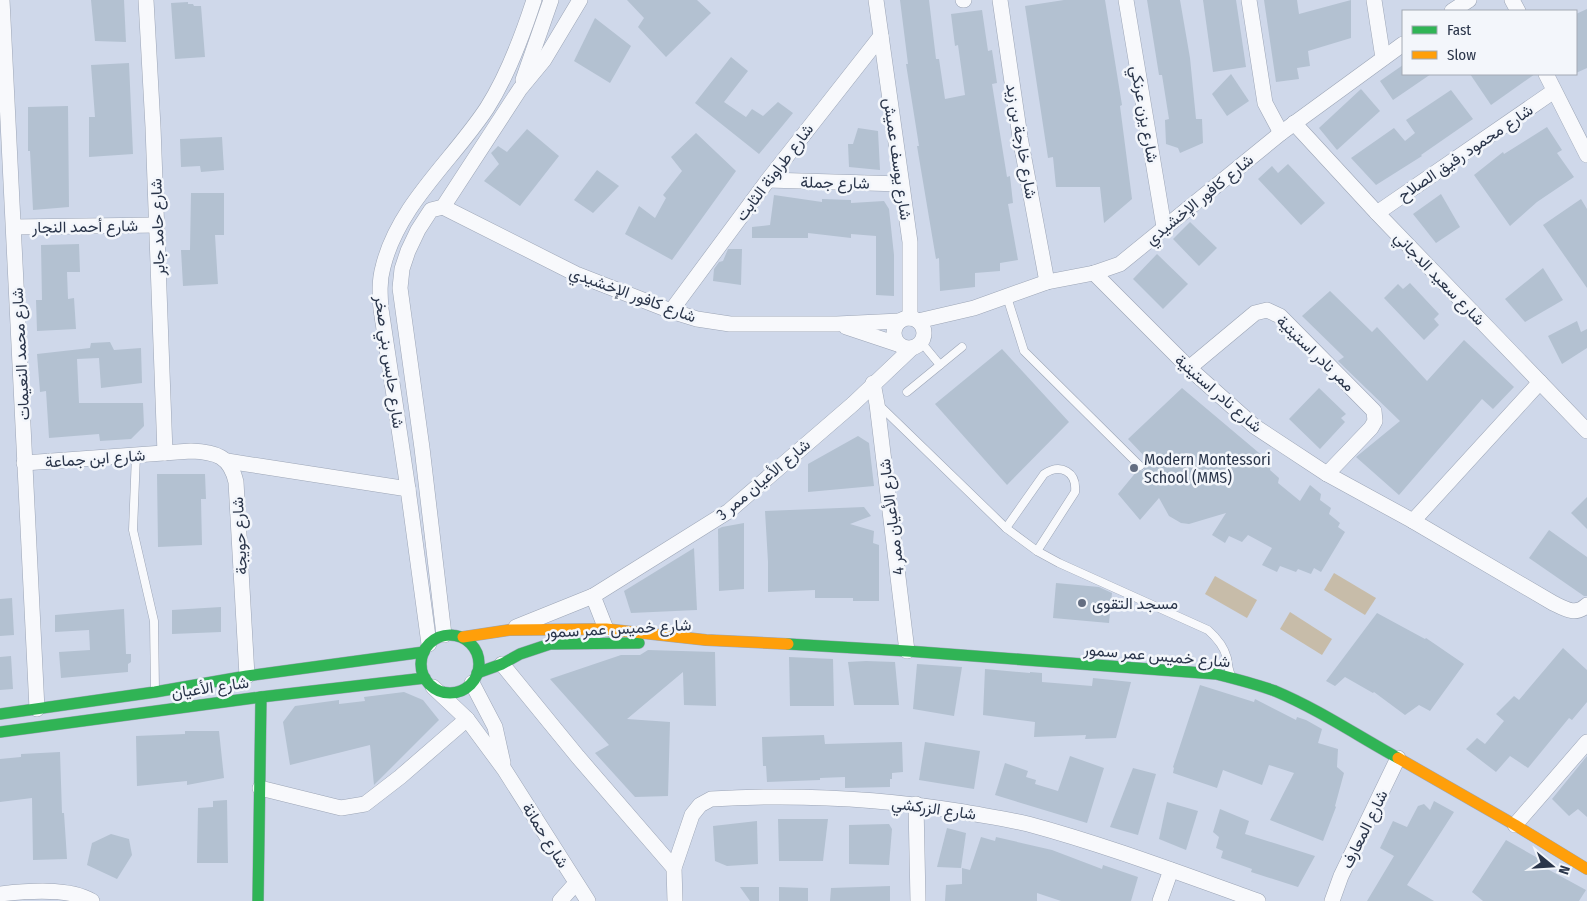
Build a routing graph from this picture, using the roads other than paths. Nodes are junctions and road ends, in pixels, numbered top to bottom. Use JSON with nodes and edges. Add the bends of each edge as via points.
{"nodes":[{"id":1,"x":2,"y":0,"type":"edge"},
{"id":2,"x":146,"y":0,"type":"edge"},
{"id":3,"x":534,"y":0,"type":"edge"},
{"id":4,"x":551,"y":0,"type":"edge"},
{"id":5,"x":580,"y":0,"type":"edge"},
{"id":6,"x":876,"y":0,"type":"edge"},
{"id":7,"x":1000,"y":0,"type":"edge"},
{"id":8,"x":1126,"y":0,"type":"edge"},
{"id":9,"x":1249,"y":0,"type":"edge"},
{"id":10,"x":1374,"y":0,"type":"edge"},
{"id":11,"x":1469,"y":0,"type":"edge"},
{"id":12,"x":1454,"y":10,"type":"edge"},
{"id":13,"x":882,"y":36,"type":"junction"},
{"id":14,"x":1402,"y":45,"type":"edge"},
{"id":15,"x":1383,"y":58,"type":"junction"},
{"id":16,"x":1546,"y":75,"type":"edge"},
{"id":17,"x":520,"y":89,"type":"junction"},
{"id":18,"x":1554,"y":91,"type":"junction"},
{"id":19,"x":1294,"y":124,"type":"junction"},
{"id":20,"x":1281,"y":133,"type":"junction"},
{"id":21,"x":1587,"y":155,"type":"edge"},
{"id":22,"x":768,"y":180,"type":"junction"},
{"id":23,"x":902,"y":184,"type":"junction"},
{"id":24,"x":443,"y":207,"type":"junction"},
{"id":25,"x":1377,"y":213,"type":"junction"},
{"id":26,"x":157,"y":225,"type":"junction"},
{"id":27,"x":14,"y":227,"type":"junction"},
{"id":28,"x":1164,"y":227,"type":"junction"},
{"id":29,"x":1094,"y":273,"type":"junction"},
{"id":30,"x":1047,"y":282,"type":"junction"},
{"id":31,"x":1007,"y":297,"type":"junction"},
{"id":32,"x":671,"y":311,"type":"junction"},
{"id":33,"x":838,"y":324,"type":"junction"},
{"id":34,"x":910,"y":334,"type":"junction"},
{"id":35,"x":962,"y":347,"type":"dead end"},
{"id":36,"x":940,"y":365,"type":"junction"},
{"id":37,"x":1189,"y":368,"type":"junction"},
{"id":38,"x":1540,"y":382,"type":"junction"},
{"id":39,"x":873,"y":383,"type":"junction"},
{"id":40,"x":908,"y":392,"type":"dead end"},
{"id":41,"x":878,"y":404,"type":"junction"},
{"id":42,"x":1587,"y":431,"type":"edge"},
{"id":43,"x":165,"y":453,"type":"junction"},
{"id":44,"x":136,"y":455,"type":"junction"},
{"id":45,"x":227,"y":461,"type":"junction"},
{"id":46,"x":24,"y":463,"type":"junction"},
{"id":47,"x":1140,"y":466,"type":"dead end"},
{"id":48,"x":1327,"y":474,"type":"junction"},
{"id":49,"x":408,"y":489,"type":"junction"},
{"id":50,"x":1412,"y":521,"type":"junction"},
{"id":51,"x":1006,"y":528,"type":"junction"},
{"id":52,"x":1037,"y":551,"type":"junction"},
{"id":53,"x":594,"y":596,"type":"junction"},
{"id":54,"x":1587,"y":605,"type":"edge"},
{"id":55,"x":606,"y":629,"type":"junction"},
{"id":56,"x":509,"y":630,"type":"junction"},
{"id":57,"x":444,"y":635,"type":"junction"},
{"id":58,"x":463,"y":636,"type":"junction"},
{"id":59,"x":706,"y":640,"type":"junction"},
{"id":60,"x":426,"y":648,"type":"junction"},
{"id":61,"x":907,"y":651,"type":"junction"},
{"id":62,"x":502,"y":664,"type":"junction"},
{"id":63,"x":247,"y":676,"type":"junction"},
{"id":64,"x":474,"y":678,"type":"junction"},
{"id":65,"x":1233,"y":678,"type":"junction"},
{"id":66,"x":429,"y":683,"type":"junction"},
{"id":67,"x":155,"y":692,"type":"junction"},
{"id":68,"x":261,"y":697,"type":"junction"},
{"id":69,"x":38,"y":708,"type":"junction"},
{"id":70,"x":0,"y":714,"type":"edge"},
{"id":71,"x":467,"y":719,"type":"junction"},
{"id":72,"x":0,"y":732,"type":"edge"},
{"id":73,"x":1587,"y":742,"type":"edge"},
{"id":74,"x":1398,"y":758,"type":"junction"},
{"id":75,"x":504,"y":769,"type":"junction"},
{"id":76,"x":260,"y":788,"type":"junction"},
{"id":77,"x":916,"y":804,"type":"junction"},
{"id":78,"x":1515,"y":825,"type":"junction"},
{"id":79,"x":674,"y":868,"type":"junction"},
{"id":80,"x":1587,"y":869,"type":"edge"},
{"id":81,"x":1171,"y":870,"type":"junction"},
{"id":82,"x":576,"y":883,"type":"junction"},
{"id":83,"x":0,"y":894,"type":"edge"},
{"id":84,"x":92,"y":901,"type":"edge"},
{"id":85,"x":258,"y":901,"type":"edge"},
{"id":86,"x":560,"y":901,"type":"edge"},
{"id":87,"x":588,"y":901,"type":"edge"},
{"id":88,"x":675,"y":901,"type":"edge"},
{"id":89,"x":918,"y":901,"type":"edge"},
{"id":90,"x":1160,"y":901,"type":"edge"},
{"id":91,"x":1258,"y":901,"type":"edge"},
{"id":92,"x":1332,"y":901,"type":"edge"}],
"edges":[{"from":1,"to":27,"type":"street","name":"شارع محمد النعيمات"},
{"from":2,"to":26,"type":"street","name":"شارع حامد جابر"},
{"from":3,"to":49,"type":"street","name":"شارع حابس بني صخر","via":[[519,45],[488,107],[415,201],[390,244],[382,268],[381,309]]},
{"from":4,"to":17,"type":"street","name":"شارع حابس بني صخر"},
{"from":5,"to":17,"type":"street","name":"شارع حابس بني صخر","via":[[544,60]]},
{"from":6,"to":13,"type":"street","name":"شارع يوسف عميش"},
{"from":7,"to":30,"type":"street","name":"شارع خارجة بن زيد","via":[[1020,137]]},
{"from":8,"to":28,"type":"street","name":"شارع يزن عرنكي"},
{"from":9,"to":20,"type":"street","via":[[1265,103]]},
{"from":10,"to":15,"type":"street"},
{"from":11,"to":12,"type":"street"},
{"from":13,"to":22,"type":"street","name":"شارع طراونة الثابت"},
{"from":13,"to":23,"type":"street","name":"شارع يوسف عميش"},
{"from":14,"to":15,"type":"street","name":"شارع كافور الإخشيدي"},
{"from":15,"to":19,"type":"street","name":"شارع كافور الإخشيدي"},
{"from":16,"to":18,"type":"street"},
{"from":17,"to":24,"type":"street","name":"شارع حابس بني صخر"},
{"from":18,"to":21,"type":"street"},
{"from":18,"to":25,"type":"street","name":"شارع محمود رفيق الصلاح"},
{"from":19,"to":20,"type":"street","name":"شارع كافور الإخشيدي"},
{"from":19,"to":25,"type":"street","name":"شارع سعيد الدجاني"},
{"from":20,"to":28,"type":"street","name":"شارع كافور الإخشيدي"},
{"from":22,"to":23,"type":"street","name":"شارع جملة"},
{"from":22,"to":32,"type":"street","name":"شارع طراونة الثابت"},
{"from":23,"to":34,"type":"street","name":"شارع يوسف عميش","via":[[910,242]]},
{"from":24,"to":32,"type":"street","name":"شارع كافور الإخشيدي","via":[[576,274]]},
{"from":24,"to":57,"type":"street","name":"شارع حابس بني صخر","via":[[431,210],[418,230],[402,269],[400,288]]},
{"from":25,"to":38,"type":"street","name":"شارع سعيد الدجاني"},
{"from":26,"to":27,"type":"street","name":"شارع أحمد النجار"},
{"from":26,"to":43,"type":"street","name":"شارع حامد جابر"},
{"from":27,"to":46,"type":"street","name":"شارع محمد النعيمات"},
{"from":28,"to":29,"type":"street","name":"شارع كافور الإخشيدي","via":[[1120,264]]},
{"from":29,"to":30,"type":"street","name":"شارع كافور الإخشيدي"},
{"from":29,"to":37,"type":"street","name":"شارع نادر استيتية"},
{"from":30,"to":31,"type":"street","name":"شارع كافور الإخشيدي"},
{"from":31,"to":34,"type":"street","name":"شارع كافور الإخشيدي"},
{"from":31,"to":47,"type":"lane","via":[[1024,351]]},
{"from":32,"to":33,"type":"street","name":"شارع كافور الإخشيدي","via":[[730,324]]},
{"from":33,"to":34,"type":"street","name":"شارع كافور الإخشيدي"},
{"from":33,"to":34,"type":"street","name":"شارع كافور الإخشيدي"},
{"from":34,"to":36,"type":"lane"},
{"from":34,"to":39,"type":"street","name":"شارع الأعيان ممر 3"},
{"from":35,"to":36,"type":"lane"},
{"from":36,"to":40,"type":"lane"},
{"from":37,"to":48,"type":"street","name":"شارع نادر استيتية","via":[[1254,426]]},
{"from":37,"to":48,"type":"street","name":"ممر نادر استيتية","via":[[1255,313],[1267,310],[1280,316],[1374,411],[1372,428]]},
{"from":38,"to":42,"type":"street","name":"شارع سعيد الدجاني"},
{"from":38,"to":50,"type":"street"},
{"from":39,"to":41,"type":"street","name":"شارع الأعيان ممر 4"},
{"from":39,"to":53,"type":"street","name":"شارع الأعيان ممر 3","via":[[729,511]]},
{"from":41,"to":51,"type":"lane"},
{"from":41,"to":61,"type":"street","name":"شارع الأعيان ممر 4"},
{"from":43,"to":44,"type":"street","name":"شارع ابن جماعة"},
{"from":43,"to":45,"type":"street","via":[[206,452]]},
{"from":44,"to":46,"type":"street","name":"شارع ابن جماعة"},
{"from":44,"to":67,"type":"lane","via":[[133,530],[154,621]]},
{"from":45,"to":49,"type":"street"},
{"from":45,"to":63,"type":"street","name":"شارع حويجة","via":[[236,482]]},
{"from":46,"to":69,"type":"street","name":"شارع محمد النعيمات"},
{"from":48,"to":50,"type":"street","name":"شارع نادر استيتية"},
{"from":49,"to":60,"type":"street","name":"شارع حابس بني صخر"},
{"from":50,"to":54,"type":"street","name":"شارع نادر استيتية","via":[[1567,610],[1576,611]]},
{"from":51,"to":52,"type":"lane"},
{"from":51,"to":52,"type":"lane","via":[[1044,474],[1051,470],[1066,471],[1076,484],[1075,492]]},
{"from":52,"to":65,"type":"lane","via":[[1208,630],[1221,643]]},
{"from":53,"to":55,"type":"street"},
{"from":53,"to":56,"type":"street","name":"شارع الأعيان ممر 3"},
{"from":55,"to":56,"type":"street","name":"شارع خميس عمر سمور"},
{"from":55,"to":59,"type":"street","name":"شارع خميس عمر سمور"},
{"from":56,"to":58,"type":"street","name":"شارع خميس عمر سمور"},
{"from":57,"to":58,"type":"street"},
{"from":57,"to":60,"type":"street"},
{"from":58,"to":64,"type":"street","via":[[479,657]]},
{"from":59,"to":61,"type":"street","name":"شارع خميس عمر سمور"},
{"from":59,"to":62,"type":"street","name":"شارع خميس عمر سمور","via":[[550,644]]},
{"from":60,"to":63,"type":"street","name":"شارع الأعيان"},
{"from":60,"to":66,"type":"street","via":[[422,670]]},
{"from":61,"to":65,"type":"street","name":"شارع خميس عمر سمور","via":[[1216,674]]},
{"from":62,"to":64,"type":"street","name":"شارع خميس عمر سمور"},
{"from":62,"to":79,"type":"street"},
{"from":63,"to":67,"type":"street","name":"شارع الأعيان"},
{"from":64,"to":66,"type":"street","via":[[458,692],[450,693]]},
{"from":64,"to":75,"type":"street","name":"شارع حمانة","via":[[495,727]]},
{"from":65,"to":74,"type":"street","name":"شارع خميس عمر سمور","via":[[1278,692]]},
{"from":66,"to":68,"type":"street","name":"شارع الأعيان"},
{"from":66,"to":71,"type":"street","name":"شارع حمانة"},
{"from":67,"to":69,"type":"street","name":"شارع الأعيان"},
{"from":68,"to":72,"type":"street","name":"شارع الأعيان"},
{"from":68,"to":76,"type":"street"},
{"from":69,"to":70,"type":"street","name":"شارع الأعيان"},
{"from":71,"to":75,"type":"street","name":"شارع حمانة"},
{"from":71,"to":76,"type":"street","via":[[365,804],[341,808]]},
{"from":73,"to":78,"type":"street"},
{"from":74,"to":78,"type":"street","name":"شارع خميس عمر سمور"},
{"from":74,"to":92,"type":"street","name":"شارع المعارف"},
{"from":75,"to":82,"type":"street","name":"شارع حمانة"},
{"from":76,"to":85,"type":"street"},
{"from":77,"to":79,"type":"street","name":"شارع الزركشي","via":[[832,797],[711,799],[695,809]]},
{"from":77,"to":81,"type":"street","name":"شارع الزركشي","via":[[1026,824]]},
{"from":77,"to":89,"type":"street"},
{"from":78,"to":80,"type":"street","name":"شارع خميس عمر سمور"},
{"from":79,"to":88,"type":"street","name":"شارع الزركشي"},
{"from":81,"to":90,"type":"street"},
{"from":81,"to":91,"type":"street","name":"شارع الزركشي"},
{"from":82,"to":86,"type":"street"},
{"from":82,"to":87,"type":"street","name":"شارع حمانة"},
{"from":83,"to":84,"type":"street","via":[[66,893]]}]}
